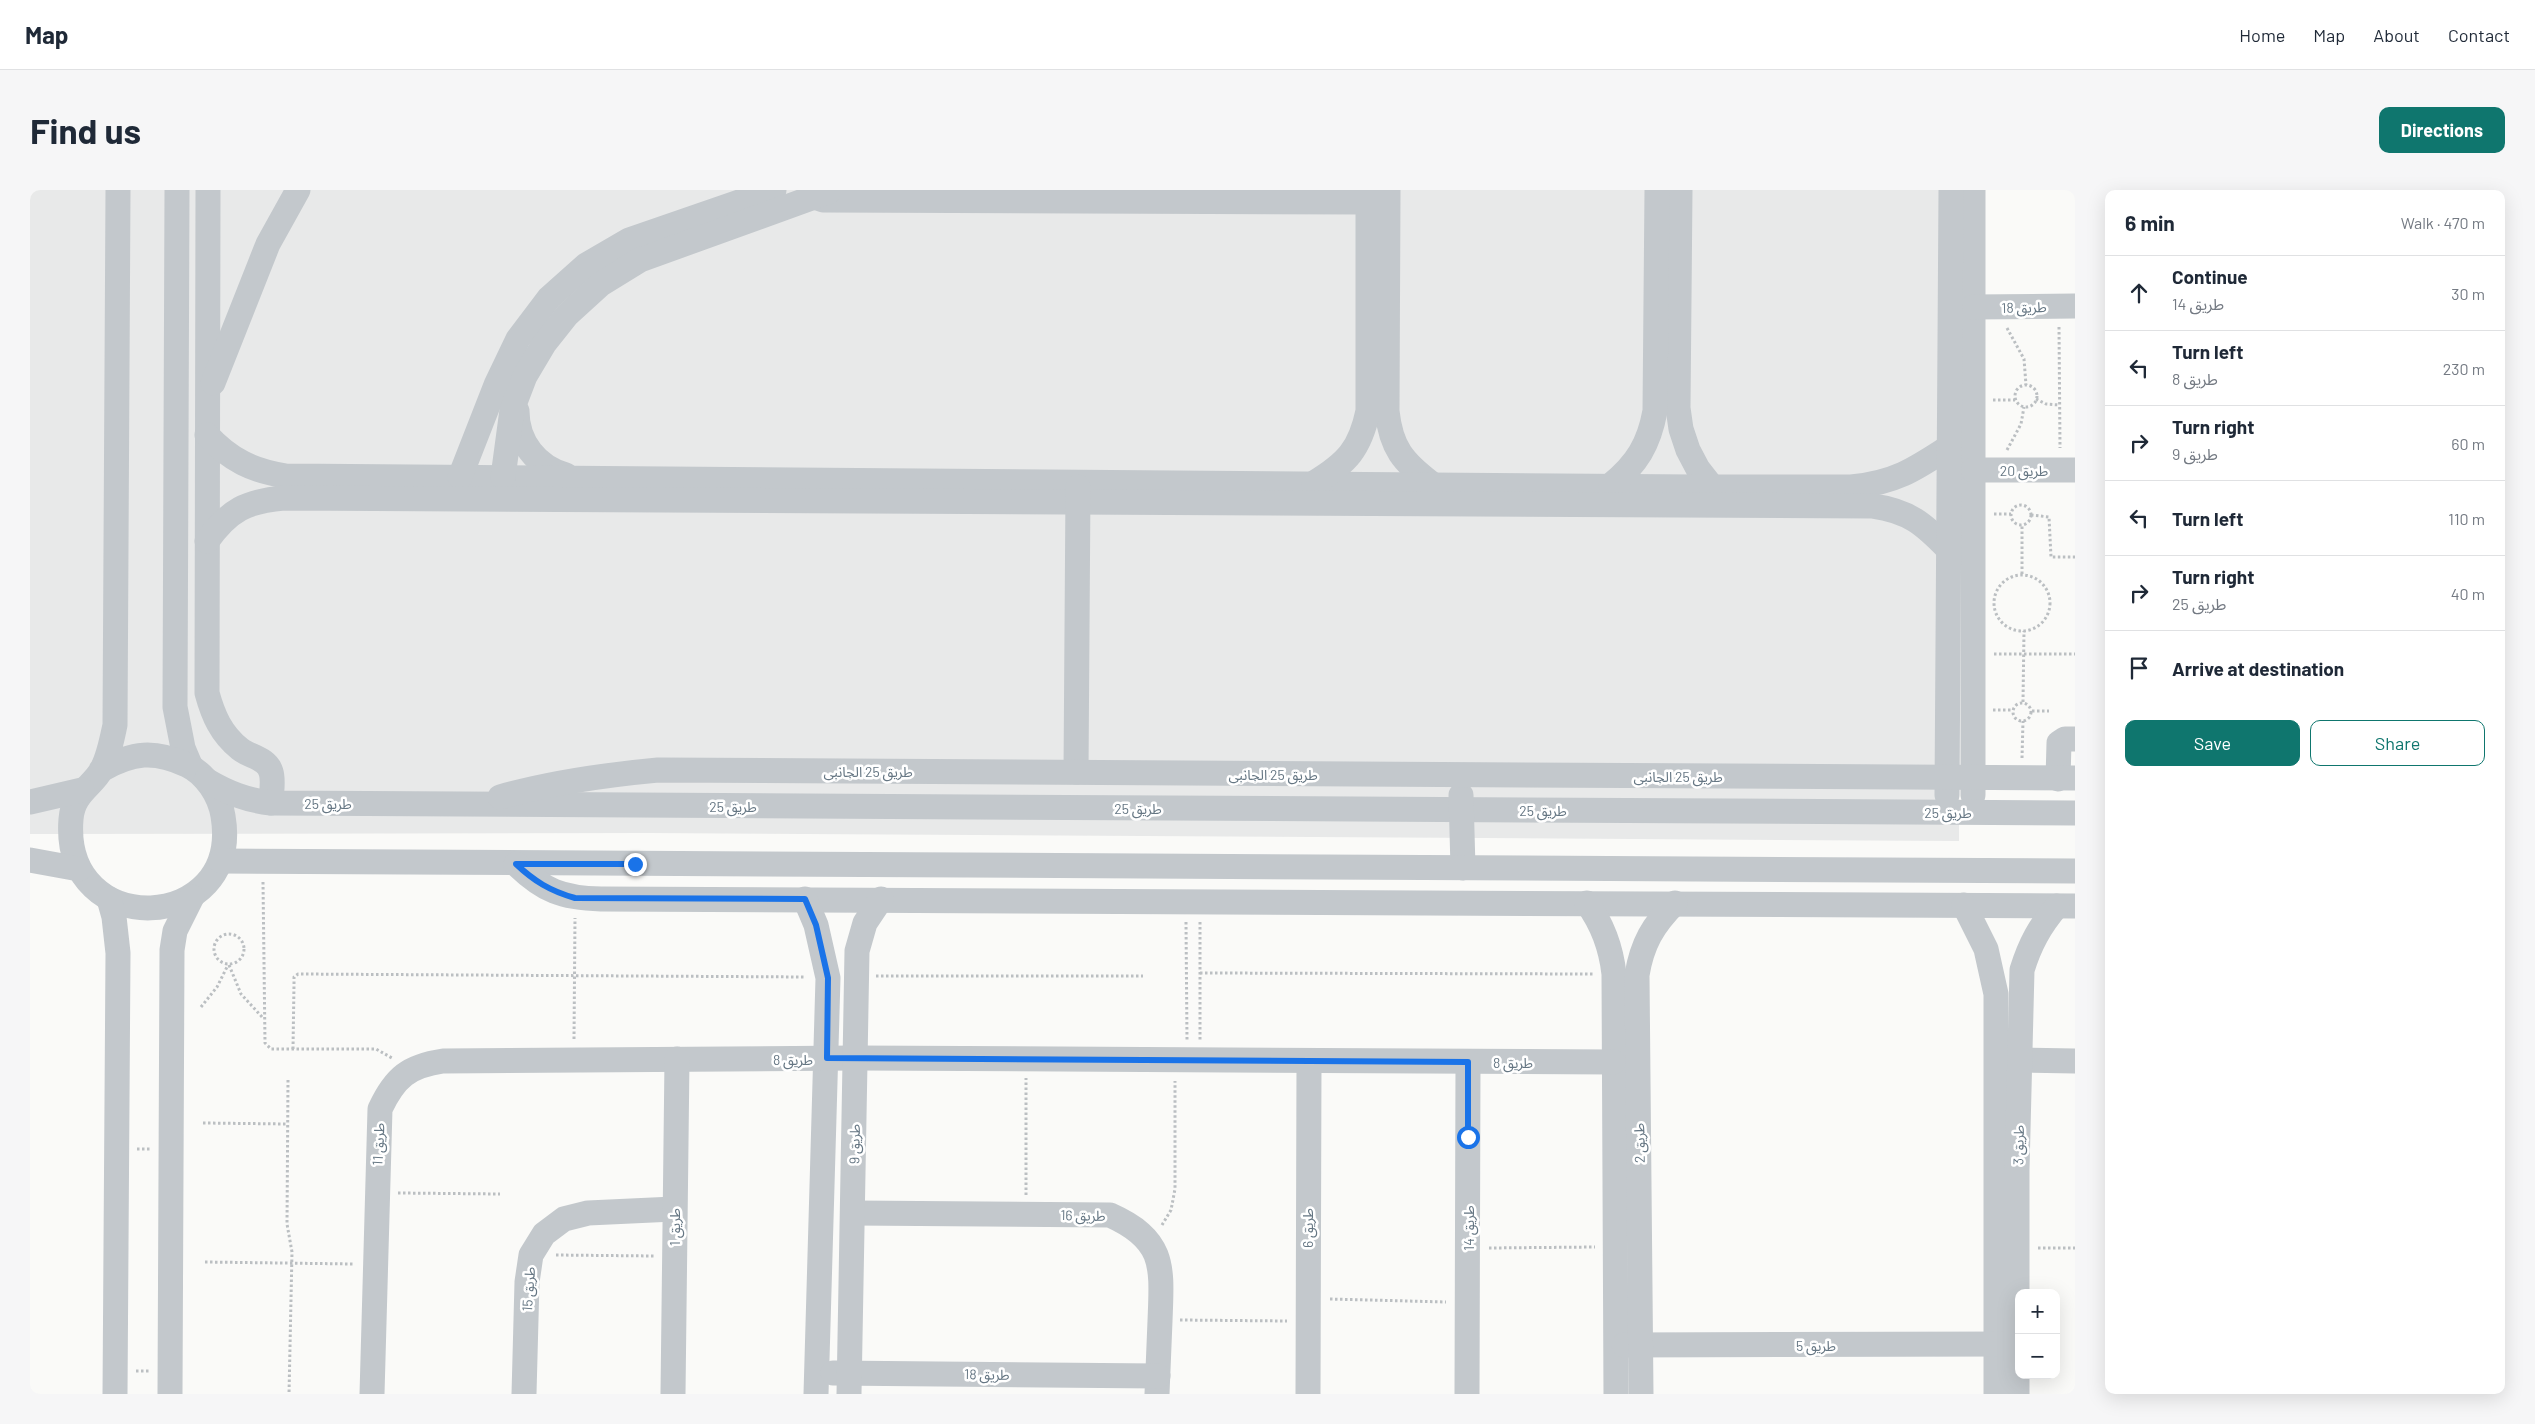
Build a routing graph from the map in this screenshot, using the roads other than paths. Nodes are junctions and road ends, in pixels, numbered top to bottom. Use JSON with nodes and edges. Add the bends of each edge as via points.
{"nodes":[{"id":1,"x":118,"y":190,"type":"edge"},
{"id":2,"x":177,"y":190,"type":"edge"},
{"id":3,"x":208,"y":190,"type":"edge"},
{"id":4,"x":298,"y":190,"type":"edge"},
{"id":5,"x":774,"y":190,"type":"edge"},
{"id":6,"x":1657,"y":190,"type":"edge"},
{"id":7,"x":1680,"y":190,"type":"edge"},
{"id":8,"x":1951,"y":190,"type":"edge"},
{"id":9,"x":1973,"y":190,"type":"edge"},
{"id":10,"x":820,"y":192,"type":"edge"},
{"id":11,"x":1375,"y":194,"type":"edge"},
{"id":12,"x":1049,"y":195,"type":"edge"},
{"id":13,"x":679,"y":233,"type":"junction"},
{"id":14,"x":558,"y":306,"type":"junction"},
{"id":15,"x":2067,"y":306,"type":"edge"},
{"id":16,"x":1984,"y":307,"type":"junction"},
{"id":17,"x":1378,"y":309,"type":"junction"},
{"id":18,"x":519,"y":394,"type":"junction"},
{"id":19,"x":207,"y":397,"type":"junction"},
{"id":20,"x":207,"y":435,"type":"junction"},
{"id":21,"x":1949,"y":447,"type":"junction"},
{"id":22,"x":1984,"y":470,"type":"junction"},
{"id":23,"x":2067,"y":470,"type":"edge"},
{"id":24,"x":460,"y":477,"type":"junction"},
{"id":25,"x":503,"y":477,"type":"junction"},
{"id":26,"x":1611,"y":485,"type":"junction"},
{"id":27,"x":576,"y":488,"type":"junction"},
{"id":28,"x":1298,"y":490,"type":"junction"},
{"id":29,"x":1078,"y":492,"type":"junction"},
{"id":30,"x":1431,"y":494,"type":"junction"},
{"id":31,"x":1573,"y":495,"type":"junction"},
{"id":32,"x":1712,"y":496,"type":"junction"},
{"id":33,"x":207,"y":541,"type":"junction"},
{"id":34,"x":1949,"y":550,"type":"junction"},
{"id":35,"x":2075,"y":739,"type":"edge"},
{"id":36,"x":101,"y":770,"type":"junction"},
{"id":37,"x":884,"y":771,"type":"junction"},
{"id":38,"x":1076,"y":772,"type":"junction"},
{"id":39,"x":199,"y":774,"type":"junction"},
{"id":40,"x":1461,"y":775,"type":"junction"},
{"id":41,"x":1947,"y":778,"type":"junction"},
{"id":42,"x":1973,"y":778,"type":"junction"},
{"id":43,"x":2067,"y":779,"type":"edge"},
{"id":44,"x":82,"y":790,"type":"junction"},
{"id":45,"x":30,"y":802,"type":"edge"},
{"id":46,"x":271,"y":803,"type":"junction"},
{"id":47,"x":476,"y":805,"type":"junction"},
{"id":48,"x":884,"y":807,"type":"junction"},
{"id":49,"x":1462,"y":810,"type":"junction"},
{"id":50,"x":1947,"y":812,"type":"junction"},
{"id":51,"x":1973,"y":812,"type":"junction"},
{"id":52,"x":2075,"y":813,"type":"edge"},
{"id":53,"x":30,"y":860,"type":"edge"},
{"id":54,"x":220,"y":861,"type":"junction"},
{"id":55,"x":516,"y":864,"type":"junction"},
{"id":56,"x":1462,"y":868,"type":"junction"},
{"id":57,"x":79,"y":869,"type":"junction"},
{"id":58,"x":1790,"y":870,"type":"junction"},
{"id":59,"x":2075,"y":871,"type":"edge"},
{"id":60,"x":192,"y":897,"type":"junction"},
{"id":61,"x":109,"y":899,"type":"junction"},
{"id":62,"x":805,"y":899,"type":"junction"},
{"id":63,"x":880,"y":899,"type":"junction"},
{"id":64,"x":1587,"y":902,"type":"junction"},
{"id":65,"x":1675,"y":903,"type":"junction"},
{"id":66,"x":1789,"y":904,"type":"junction"},
{"id":67,"x":1964,"y":905,"type":"junction"},
{"id":68,"x":2066,"y":906,"type":"edge"},
{"id":69,"x":827,"y":1058,"type":"junction"},
{"id":70,"x":856,"y":1058,"type":"junction"},
{"id":71,"x":676,"y":1059,"type":"junction"},
{"id":72,"x":573,"y":1060,"type":"joint"},
{"id":73,"x":2020,"y":1060,"type":"junction"},
{"id":74,"x":2075,"y":1061,"type":"edge"},
{"id":75,"x":1309,"y":1062,"type":"junction"},
{"id":76,"x":1468,"y":1062,"type":"junction"},
{"id":77,"x":1613,"y":1062,"type":"junction"},
{"id":78,"x":674,"y":1209,"type":"junction"},
{"id":79,"x":853,"y":1213,"type":"junction"},
{"id":80,"x":2006,"y":1344,"type":"junction"},
{"id":81,"x":1629,"y":1345,"type":"junction"},
{"id":82,"x":115,"y":1383,"type":"edge"},
{"id":83,"x":170,"y":1383,"type":"edge"},
{"id":84,"x":816,"y":1383,"type":"edge"},
{"id":85,"x":849,"y":1384,"type":"edge"},
{"id":86,"x":1157,"y":1385,"type":"edge"},
{"id":87,"x":372,"y":1394,"type":"edge"},
{"id":88,"x":524,"y":1394,"type":"edge"},
{"id":89,"x":673,"y":1394,"type":"edge"},
{"id":90,"x":1308,"y":1394,"type":"edge"},
{"id":91,"x":1467,"y":1394,"type":"edge"},
{"id":92,"x":1616,"y":1394,"type":"edge"},
{"id":93,"x":1641,"y":1394,"type":"edge"},
{"id":94,"x":1996,"y":1394,"type":"edge"},
{"id":95,"x":2017,"y":1394,"type":"edge"}],
"edges":[{"from":1,"to":36,"type":"street","via":[[116,702],[112,740]]},
{"from":2,"to":39,"type":"street","via":[[175,707],[183,748]]},
{"from":3,"to":19,"type":"street"},
{"from":4,"to":19,"type":"street","via":[[268,244]]},
{"from":5,"to":13,"type":"street"},
{"from":6,"to":26,"type":"street","via":[[1655,411],[1651,433],[1642,453]]},
{"from":7,"to":32,"type":"street","via":[[1678,408],[1688,450]]},
{"from":8,"to":21,"type":"street"},
{"from":9,"to":16,"type":"street"},
{"from":10,"to":12,"type":"street","via":[[823,200]]},
{"from":10,"to":13,"type":"street"},
{"from":11,"to":12,"type":"street"},
{"from":11,"to":17,"type":"street"},
{"from":13,"to":14,"type":"street","via":[[629,240],[595,260]]},
{"from":14,"to":18,"type":"street","via":[[544,344]]},
{"from":14,"to":24,"type":"street","via":[[518,339]]},
{"from":15,"to":16,"type":"street","name":"طريق 18"},
{"from":16,"to":22,"type":"street"},
{"from":17,"to":28,"type":"street","via":[[1364,434],[1352,454],[1335,471]]},
{"from":17,"to":30,"type":"street","via":[[1390,433],[1398,453]]},
{"from":18,"to":25,"type":"street","via":[[512,410]]},
{"from":18,"to":27,"type":"street","via":[[517,420],[526,445],[534,456]]},
{"from":19,"to":20,"type":"street"},
{"from":20,"to":24,"type":"street","via":[[235,460],[268,473],[286,476]]},
{"from":20,"to":33,"type":"street"},
{"from":21,"to":32,"type":"street","via":[[1898,478],[1875,485]]},
{"from":21,"to":34,"type":"street"},
{"from":22,"to":23,"type":"street","name":"طريق 20"},
{"from":22,"to":42,"type":"street","via":[[1973,654]]},
{"from":24,"to":25,"type":"street"},
{"from":25,"to":27,"type":"street"},
{"from":26,"to":31,"type":"street"},
{"from":26,"to":32,"type":"street"},
{"from":27,"to":29,"type":"street"},
{"from":27,"to":33,"type":"street","via":[[261,500],[239,508]]},
{"from":28,"to":29,"type":"street"},
{"from":28,"to":30,"type":"street"},
{"from":29,"to":38,"type":"street"},
{"from":30,"to":31,"type":"street"},
{"from":31,"to":32,"type":"street"},
{"from":32,"to":34,"type":"street","via":[[1895,509],[1915,518]]},
{"from":33,"to":46,"type":"street","via":[[207,692],[213,714],[225,734],[241,750],[268,765],[272,772]]},
{"from":34,"to":41,"type":"street"},
{"from":35,"to":43,"type":"street","via":[[2059,743]]},
{"from":36,"to":39,"type":"street","via":[[122,758],[146,754],[169,757]]},
{"from":36,"to":44,"type":"street"},
{"from":37,"to":38,"type":"street","name":"طريق 25 الجانبى"},
{"from":37,"to":47,"type":"street","name":"طريق 25 الجانبى","via":[[658,770],[596,776],[535,787]]},
{"from":37,"to":48,"type":"street"},
{"from":38,"to":40,"type":"street","name":"طريق 25 الجانبى"},
{"from":39,"to":46,"type":"street","name":"طريق 25","via":[[226,792],[248,800]]},
{"from":39,"to":54,"type":"street","via":[[221,805],[226,833]]},
{"from":40,"to":41,"type":"street","name":"طريق 25 الجانبى"},
{"from":40,"to":49,"type":"street"},
{"from":41,"to":42,"type":"street","name":"طريق 25 الجانبى"},
{"from":41,"to":50,"type":"street"},
{"from":42,"to":43,"type":"street","name":"طريق 25 الجانبى"},
{"from":42,"to":51,"type":"street"},
{"from":44,"to":45,"type":"street"},
{"from":44,"to":57,"type":"street","via":[[71,817],[70,844]]},
{"from":46,"to":47,"type":"street","name":"طريق 25"},
{"from":47,"to":48,"type":"street","name":"طريق 25"},
{"from":48,"to":49,"type":"street","name":"طريق 25"},
{"from":49,"to":50,"type":"street","name":"طريق 25"},
{"from":49,"to":56,"type":"street"},
{"from":50,"to":51,"type":"street","name":"طريق 25"},
{"from":51,"to":52,"type":"street","name":"طريق 25"},
{"from":53,"to":57,"type":"street"},
{"from":54,"to":55,"type":"street"},
{"from":54,"to":60,"type":"street","via":[[209,881]]},
{"from":55,"to":56,"type":"street"},
{"from":55,"to":62,"type":"street","via":[[533,880],[554,892],[575,898]]},
{"from":56,"to":58,"type":"street"},
{"from":57,"to":61,"type":"street","via":[[92,886]]},
{"from":58,"to":59,"type":"street"},
{"from":58,"to":66,"type":"street"},
{"from":60,"to":61,"type":"street","via":[[172,906],[150,910],[129,908]]},
{"from":60,"to":83,"type":"street","via":[[175,931],[172,950]]},
{"from":61,"to":82,"type":"street","via":[[118,953]]},
{"from":62,"to":63,"type":"street"},
{"from":62,"to":69,"type":"street","via":[[816,925],[828,978]]},
{"from":63,"to":64,"type":"street"},
{"from":63,"to":70,"type":"street","name":"طريق 9","via":[[865,923],[857,951]]},
{"from":64,"to":65,"type":"street"},
{"from":64,"to":77,"type":"street","name":"طريق 2","via":[[1606,936],[1614,974]]},
{"from":65,"to":66,"type":"street"},
{"from":65,"to":81,"type":"street","name":"طريق 2","via":[[1648,935],[1637,974]]},
{"from":66,"to":67,"type":"street"},
{"from":67,"to":68,"type":"street"},
{"from":67,"to":80,"type":"street","name":"طريق 3","via":[[1986,948],[1996,994]]},
{"from":68,"to":73,"type":"street","name":"طريق 3","via":[[2041,924],[2022,970]]},
{"from":69,"to":70,"type":"street","name":"طريق 8"},
{"from":69,"to":71,"type":"street","name":"طريق 8"},
{"from":69,"to":84,"type":"street"},
{"from":70,"to":75,"type":"street","name":"طريق 8"},
{"from":70,"to":79,"type":"street","name":"طريق 9"},
{"from":71,"to":72,"type":"street","name":"طريق 8"},
{"from":71,"to":78,"type":"street","name":"طريق 1"},
{"from":72,"to":87,"type":"street","name":"طريق 11","via":[[423,1064],[404,1074],[389,1089],[380,1109]]},
{"from":73,"to":74,"type":"street"},
{"from":73,"to":80,"type":"street","name":"طريق 3","via":[[2017,1248]]},
{"from":75,"to":76,"type":"street","name":"طريق 8"},
{"from":75,"to":90,"type":"street","name":"طريق 6"},
{"from":76,"to":77,"type":"street","name":"طريق 8"},
{"from":76,"to":91,"type":"street","name":"طريق 14"},
{"from":77,"to":81,"type":"street","name":"طريق 2","via":[[1615,1247]]},
{"from":78,"to":88,"type":"street","name":"طريق 15","via":[[588,1213],[564,1219],[544,1234],[531,1255],[527,1282]]},
{"from":78,"to":89,"type":"street","name":"طريق 1"},
{"from":79,"to":85,"type":"street","name":"طريق 9"},
{"from":79,"to":86,"type":"street","name":"طريق 16","via":[[1110,1215],[1131,1224],[1147,1238],[1158,1258],[1162,1277]]},
{"from":80,"to":81,"type":"street","name":"طريق 5"},
{"from":80,"to":94,"type":"street","name":"طريق 3"},
{"from":80,"to":95,"type":"street","name":"طريق 3"},
{"from":81,"to":92,"type":"street","name":"طريق 2"},
{"from":81,"to":93,"type":"street","name":"طريق 2"},
{"from":84,"to":85,"type":"street","name":"طريق 18"},
{"from":85,"to":86,"type":"street","name":"طريق 18"}]}
